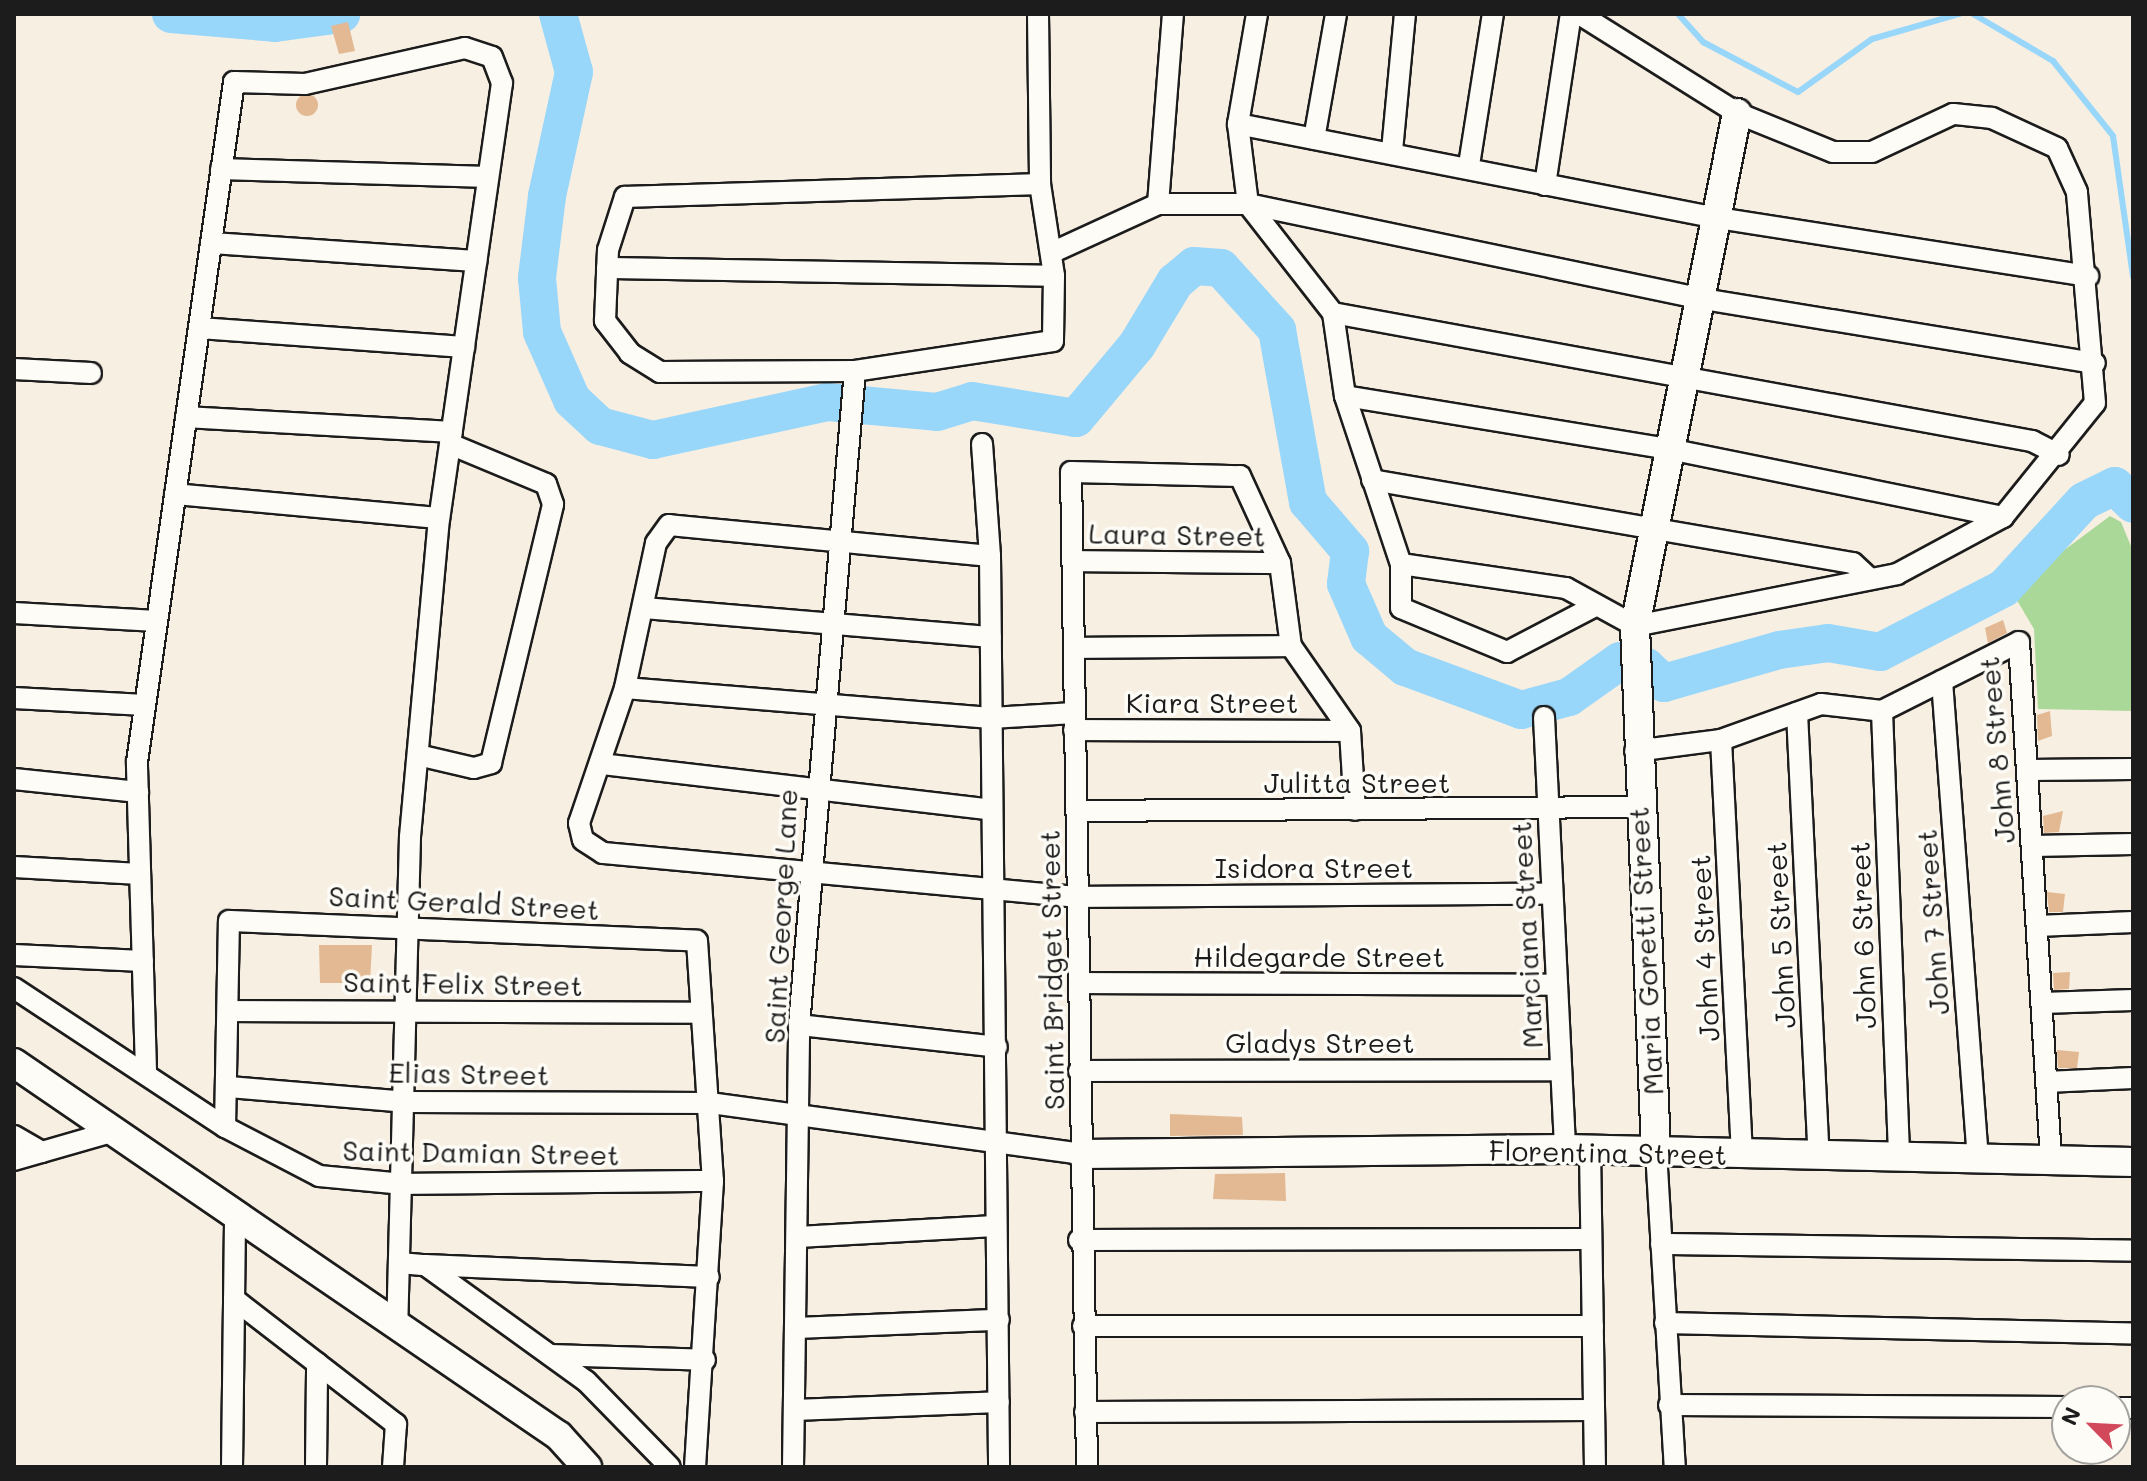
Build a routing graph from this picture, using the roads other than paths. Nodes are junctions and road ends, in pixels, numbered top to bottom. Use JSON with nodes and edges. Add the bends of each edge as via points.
{"nodes":[{"id":1,"x":1038,"y":14,"type":"edge"},
{"id":2,"x":1173,"y":14,"type":"edge"},
{"id":3,"x":1257,"y":14,"type":"edge"},
{"id":4,"x":1336,"y":14,"type":"edge"},
{"id":5,"x":1405,"y":14,"type":"edge"},
{"id":6,"x":1493,"y":14,"type":"edge"},
{"id":7,"x":1571,"y":14,"type":"edge"},
{"id":8,"x":1579,"y":14,"type":"edge"},
{"id":9,"x":1737,"y":113,"type":"junction"},
{"id":10,"x":1238,"y":124,"type":"junction"},
{"id":11,"x":1314,"y":139,"type":"junction"},
{"id":12,"x":1392,"y":151,"type":"junction"},
{"id":13,"x":1469,"y":165,"type":"junction"},
{"id":14,"x":221,"y":169,"type":"junction"},
{"id":15,"x":488,"y":177,"type":"junction"},
{"id":16,"x":1040,"y":184,"type":"junction"},
{"id":17,"x":1545,"y":185,"type":"junction"},
{"id":18,"x":1158,"y":204,"type":"junction"},
{"id":19,"x":1248,"y":204,"type":"junction"},
{"id":20,"x":1711,"y":217,"type":"junction"},
{"id":21,"x":211,"y":243,"type":"junction"},
{"id":22,"x":1051,"y":253,"type":"junction"},
{"id":23,"x":476,"y":261,"type":"junction"},
{"id":24,"x":607,"y":268,"type":"junction"},
{"id":25,"x":1054,"y":276,"type":"junction"},
{"id":26,"x":2088,"y":276,"type":"junction"},
{"id":27,"x":1697,"y":298,"type":"junction"},
{"id":28,"x":1333,"y":313,"type":"junction"},
{"id":29,"x":199,"y":328,"type":"junction"},
{"id":30,"x":464,"y":347,"type":"junction"},
{"id":31,"x":2095,"y":363,"type":"junction"},
{"id":32,"x":14,"y":369,"type":"edge"},
{"id":33,"x":91,"y":373,"type":"dead end"},
{"id":34,"x":1683,"y":374,"type":"junction"},
{"id":35,"x":855,"y":376,"type":"junction"},
{"id":36,"x":1345,"y":396,"type":"junction"},
{"id":37,"x":186,"y":417,"type":"junction"},
{"id":38,"x":451,"y":438,"type":"junction"},
{"id":39,"x":982,"y":444,"type":"dead end"},
{"id":40,"x":1669,"y":449,"type":"junction"},
{"id":41,"x":2059,"y":455,"type":"junction"},
{"id":42,"x":1372,"y":480,"type":"junction"},
{"id":43,"x":175,"y":494,"type":"junction"},
{"id":44,"x":2003,"y":517,"type":"junction"},
{"id":45,"x":439,"y":518,"type":"junction"},
{"id":46,"x":1654,"y":528,"type":"junction"},
{"id":47,"x":841,"y":542,"type":"junction"},
{"id":48,"x":990,"y":556,"type":"junction"},
{"id":49,"x":1074,"y":561,"type":"junction"},
{"id":50,"x":1280,"y":563,"type":"junction"},
{"id":51,"x":1401,"y":564,"type":"junction"},
{"id":52,"x":1870,"y":579,"type":"junction"},
{"id":53,"x":1593,"y":607,"type":"junction"},
{"id":54,"x":645,"y":608,"type":"junction"},
{"id":55,"x":14,"y":613,"type":"edge"},
{"id":56,"x":157,"y":621,"type":"junction"},
{"id":57,"x":839,"y":621,"type":"junction"},
{"id":58,"x":1635,"y":626,"type":"junction"},
{"id":59,"x":991,"y":637,"type":"junction"},
{"id":60,"x":1291,"y":646,"type":"junction"},
{"id":61,"x":1075,"y":648,"type":"junction"},
{"id":62,"x":1942,"y":681,"type":"junction"},
{"id":63,"x":625,"y":688,"type":"junction"},
{"id":64,"x":14,"y":698,"type":"edge"},
{"id":65,"x":145,"y":705,"type":"junction"},
{"id":66,"x":825,"y":706,"type":"junction"},
{"id":67,"x":1882,"y":711,"type":"junction"},
{"id":68,"x":1797,"y":713,"type":"junction"},
{"id":69,"x":1544,"y":717,"type":"dead end"},
{"id":70,"x":991,"y":718,"type":"junction"},
{"id":71,"x":1074,"y":722,"type":"junction"},
{"id":72,"x":1350,"y":731,"type":"junction"},
{"id":73,"x":1721,"y":740,"type":"junction"},
{"id":74,"x":1635,"y":751,"type":"junction"},
{"id":75,"x":418,"y":755,"type":"junction"},
{"id":76,"x":602,"y":764,"type":"junction"},
{"id":77,"x":2133,"y":769,"type":"edge"},
{"id":78,"x":2028,"y":770,"type":"junction"},
{"id":79,"x":14,"y":779,"type":"edge"},
{"id":80,"x":815,"y":791,"type":"junction"},
{"id":81,"x":138,"y":792,"type":"junction"},
{"id":82,"x":1637,"y":807,"type":"junction"},
{"id":83,"x":987,"y":809,"type":"junction"},
{"id":84,"x":1548,"y":809,"type":"junction"},
{"id":85,"x":1355,"y":810,"type":"junction"},
{"id":86,"x":1077,"y":811,"type":"junction"},
{"id":87,"x":2133,"y":844,"type":"edge"},
{"id":88,"x":2033,"y":846,"type":"junction"},
{"id":89,"x":14,"y":867,"type":"edge"},
{"id":90,"x":808,"y":872,"type":"junction"},
{"id":91,"x":140,"y":874,"type":"junction"},
{"id":92,"x":988,"y":891,"type":"junction"},
{"id":93,"x":1552,"y":894,"type":"junction"},
{"id":94,"x":1077,"y":897,"type":"junction"},
{"id":95,"x":2133,"y":922,"type":"edge"},
{"id":96,"x":412,"y":926,"type":"junction"},
{"id":97,"x":2037,"y":926,"type":"junction"},
{"id":98,"x":14,"y":955,"type":"edge"},
{"id":99,"x":143,"y":961,"type":"junction"},
{"id":100,"x":1080,"y":983,"type":"junction"},
{"id":101,"x":1557,"y":985,"type":"junction"},
{"id":102,"x":14,"y":988,"type":"edge"},
{"id":103,"x":2133,"y":1000,"type":"edge"},
{"id":104,"x":2042,"y":1003,"type":"junction"},
{"id":105,"x":228,"y":1011,"type":"junction"},
{"id":106,"x":410,"y":1011,"type":"junction"},
{"id":107,"x":697,"y":1013,"type":"junction"},
{"id":108,"x":799,"y":1025,"type":"junction"},
{"id":109,"x":997,"y":1047,"type":"junction"},
{"id":110,"x":14,"y":1063,"type":"edge"},
{"id":111,"x":146,"y":1070,"type":"junction"},
{"id":112,"x":1561,"y":1070,"type":"junction"},
{"id":113,"x":1079,"y":1071,"type":"junction"},
{"id":114,"x":2133,"y":1078,"type":"edge"},
{"id":115,"x":2046,"y":1082,"type":"junction"},
{"id":116,"x":229,"y":1087,"type":"junction"},
{"id":117,"x":407,"y":1102,"type":"junction"},
{"id":118,"x":710,"y":1103,"type":"junction"},
{"id":119,"x":800,"y":1115,"type":"junction"},
{"id":120,"x":225,"y":1127,"type":"junction"},
{"id":121,"x":118,"y":1130,"type":"junction"},
{"id":122,"x":14,"y":1136,"type":"edge"},
{"id":123,"x":995,"y":1142,"type":"junction"},
{"id":124,"x":1578,"y":1150,"type":"junction"},
{"id":125,"x":1656,"y":1151,"type":"junction"},
{"id":126,"x":42,"y":1152,"type":"junction"},
{"id":127,"x":1742,"y":1153,"type":"junction"},
{"id":128,"x":1082,"y":1154,"type":"junction"},
{"id":129,"x":1819,"y":1155,"type":"junction"},
{"id":130,"x":1899,"y":1157,"type":"junction"},
{"id":131,"x":1978,"y":1159,"type":"junction"},
{"id":132,"x":14,"y":1160,"type":"edge"},
{"id":133,"x":2051,"y":1160,"type":"junction"},
{"id":134,"x":2133,"y":1162,"type":"edge"},
{"id":135,"x":713,"y":1181,"type":"junction"},
{"id":136,"x":404,"y":1184,"type":"junction"},
{"id":137,"x":235,"y":1216,"type":"junction"},
{"id":138,"x":995,"y":1226,"type":"junction"},
{"id":139,"x":798,"y":1237,"type":"junction"},
{"id":140,"x":1591,"y":1239,"type":"junction"},
{"id":141,"x":1079,"y":1240,"type":"junction"},
{"id":142,"x":1661,"y":1244,"type":"junction"},
{"id":143,"x":2133,"y":1251,"type":"edge"},
{"id":144,"x":400,"y":1263,"type":"junction"},
{"id":145,"x":425,"y":1265,"type":"junction"},
{"id":146,"x":709,"y":1277,"type":"junction"},
{"id":147,"x":234,"y":1299,"type":"junction"},
{"id":148,"x":999,"y":1320,"type":"junction"},
{"id":149,"x":1665,"y":1323,"type":"junction"},
{"id":150,"x":1083,"y":1326,"type":"junction"},
{"id":151,"x":1593,"y":1326,"type":"junction"},
{"id":152,"x":796,"y":1328,"type":"junction"},
{"id":153,"x":397,"y":1329,"type":"junction"},
{"id":154,"x":2133,"y":1334,"type":"edge"},
{"id":155,"x":550,"y":1355,"type":"junction"},
{"id":156,"x":705,"y":1360,"type":"junction"},
{"id":157,"x":317,"y":1363,"type":"junction"},
{"id":158,"x":999,"y":1402,"type":"junction"},
{"id":159,"x":1669,"y":1405,"type":"junction"},
{"id":160,"x":2051,"y":1407,"type":"edge"},
{"id":161,"x":794,"y":1410,"type":"junction"},
{"id":162,"x":1594,"y":1410,"type":"junction"},
{"id":163,"x":1085,"y":1412,"type":"junction"},
{"id":164,"x":232,"y":1467,"type":"edge"},
{"id":165,"x":316,"y":1467,"type":"edge"},
{"id":166,"x":393,"y":1467,"type":"edge"},
{"id":167,"x":587,"y":1467,"type":"edge"},
{"id":168,"x":670,"y":1467,"type":"edge"},
{"id":169,"x":695,"y":1467,"type":"edge"},
{"id":170,"x":793,"y":1467,"type":"edge"},
{"id":171,"x":999,"y":1467,"type":"edge"},
{"id":172,"x":1087,"y":1467,"type":"edge"},
{"id":173,"x":1595,"y":1467,"type":"edge"},
{"id":174,"x":1675,"y":1467,"type":"edge"}],
"edges":[{"from":1,"to":16,"type":"street"},
{"from":2,"to":18,"type":"street"},
{"from":3,"to":10,"type":"street"},
{"from":4,"to":11,"type":"street"},
{"from":5,"to":12,"type":"street"},
{"from":6,"to":13,"type":"street"},
{"from":7,"to":17,"type":"street"},
{"from":8,"to":9,"type":"street"},
{"from":9,"to":20,"type":"street","name":"Maria Goretti Street"},
{"from":9,"to":26,"type":"street","via":[[1833,152],[1872,152],[1953,114],[1992,118],[2057,148],[2077,192]]},
{"from":10,"to":11,"type":"street"},
{"from":10,"to":19,"type":"street"},
{"from":11,"to":12,"type":"street"},
{"from":12,"to":13,"type":"street"},
{"from":13,"to":17,"type":"street"},
{"from":14,"to":15,"type":"street"},
{"from":14,"to":15,"type":"street","via":[[234,82],[305,84],[465,48],[492,57],[502,83]]},
{"from":14,"to":21,"type":"street"},
{"from":15,"to":23,"type":"street"},
{"from":16,"to":22,"type":"street"},
{"from":16,"to":24,"type":"street","via":[[625,197]]},
{"from":17,"to":20,"type":"street"},
{"from":18,"to":19,"type":"street"},
{"from":18,"to":22,"type":"street"},
{"from":19,"to":27,"type":"street"},
{"from":19,"to":28,"type":"street"},
{"from":20,"to":26,"type":"street"},
{"from":20,"to":27,"type":"street","name":"Maria Goretti Street"},
{"from":21,"to":23,"type":"street"},
{"from":21,"to":29,"type":"street"},
{"from":22,"to":25,"type":"street"},
{"from":23,"to":30,"type":"street"},
{"from":24,"to":25,"type":"street"},
{"from":24,"to":35,"type":"street","via":[[605,321],[630,353],[660,372]]},
{"from":25,"to":35,"type":"street","via":[[1053,341]]},
{"from":26,"to":31,"type":"street"},
{"from":27,"to":31,"type":"street"},
{"from":27,"to":34,"type":"street","name":"Maria Goretti Street"},
{"from":28,"to":34,"type":"street"},
{"from":28,"to":36,"type":"street"},
{"from":29,"to":30,"type":"street"},
{"from":29,"to":37,"type":"street"},
{"from":30,"to":38,"type":"street"},
{"from":31,"to":41,"type":"street","via":[[2095,403]]},
{"from":32,"to":33,"type":"street"},
{"from":34,"to":40,"type":"street","name":"Maria Goretti Street"},
{"from":34,"to":41,"type":"street","via":[[2032,441]]},
{"from":35,"to":47,"type":"street","name":"Saint George Lane"},
{"from":36,"to":40,"type":"street"},
{"from":36,"to":42,"type":"street"},
{"from":37,"to":38,"type":"street"},
{"from":37,"to":43,"type":"street"},
{"from":38,"to":45,"type":"street"},
{"from":38,"to":75,"type":"street","via":[[546,484],[553,504],[491,763],[474,768]]},
{"from":39,"to":48,"type":"street"},
{"from":40,"to":44,"type":"street"},
{"from":40,"to":46,"type":"street","name":"Maria Goretti Street"},
{"from":41,"to":44,"type":"street"},
{"from":42,"to":46,"type":"street"},
{"from":42,"to":51,"type":"street"},
{"from":43,"to":45,"type":"street"},
{"from":43,"to":56,"type":"street"},
{"from":44,"to":52,"type":"street","via":[[1897,574]]},
{"from":45,"to":75,"type":"street"},
{"from":46,"to":52,"type":"street","via":[[1853,563]]},
{"from":46,"to":58,"type":"street","name":"Maria Goretti Street"},
{"from":47,"to":48,"type":"street"},
{"from":47,"to":54,"type":"street","via":[[669,525],[656,543]]},
{"from":47,"to":57,"type":"street","name":"Saint George Lane"},
{"from":48,"to":59,"type":"street"},
{"from":49,"to":50,"type":"street","name":"Laura Street"},
{"from":49,"to":50,"type":"street","name":"Saint Bridget Street","via":[[1071,472],[1240,476]]},
{"from":49,"to":61,"type":"street","name":"Saint Bridget Street"},
{"from":50,"to":60,"type":"street"},
{"from":51,"to":53,"type":"street","via":[[1566,588]]},
{"from":51,"to":53,"type":"street","via":[[1401,608],[1507,652]]},
{"from":52,"to":58,"type":"street"},
{"from":53,"to":58,"type":"street"},
{"from":54,"to":57,"type":"street"},
{"from":54,"to":63,"type":"street"},
{"from":55,"to":56,"type":"street"},
{"from":56,"to":65,"type":"street"},
{"from":57,"to":59,"type":"street"},
{"from":57,"to":66,"type":"street","name":"Saint George Lane"},
{"from":58,"to":74,"type":"street","name":"Maria Goretti Street"},
{"from":59,"to":70,"type":"street"},
{"from":60,"to":61,"type":"street"},
{"from":60,"to":72,"type":"street"},
{"from":61,"to":71,"type":"street","name":"Saint Bridget Street"},
{"from":62,"to":67,"type":"street","name":"John 8 Street"},
{"from":62,"to":78,"type":"street","name":"John 8 Street","via":[[2019,642]]},
{"from":62,"to":131,"type":"street","name":"John 7 Street"},
{"from":63,"to":66,"type":"street","name":"Kiara Street"},
{"from":63,"to":76,"type":"street"},
{"from":64,"to":65,"type":"street"},
{"from":65,"to":81,"type":"street"},
{"from":66,"to":70,"type":"street","name":"Kiara Street"},
{"from":66,"to":80,"type":"street","name":"Saint George Lane"},
{"from":67,"to":68,"type":"street","via":[[1821,704]]},
{"from":67,"to":130,"type":"street","name":"John 6 Street"},
{"from":68,"to":73,"type":"street"},
{"from":68,"to":129,"type":"street","name":"John 5 Street"},
{"from":69,"to":84,"type":"street","name":"Marciana Street"},
{"from":70,"to":71,"type":"street","name":"Kiara Street"},
{"from":70,"to":83,"type":"street"},
{"from":71,"to":72,"type":"street","name":"Kiara Street"},
{"from":71,"to":86,"type":"street","name":"Saint Bridget Street"},
{"from":72,"to":85,"type":"street"},
{"from":73,"to":74,"type":"street"},
{"from":73,"to":127,"type":"street","name":"John 4 Street"},
{"from":74,"to":82,"type":"street","name":"Maria Goretti Street"},
{"from":75,"to":96,"type":"street"},
{"from":76,"to":80,"type":"street"},
{"from":76,"to":90,"type":"street","name":"Isidora Street","via":[[579,823],[593,849]]},
{"from":77,"to":78,"type":"street"},
{"from":78,"to":88,"type":"street","name":"John 8 Street"},
{"from":79,"to":81,"type":"street"},
{"from":80,"to":83,"type":"street"},
{"from":80,"to":90,"type":"street","name":"Saint George Lane"},
{"from":81,"to":91,"type":"street"},
{"from":82,"to":84,"type":"street","name":"Julitta Street"},
{"from":82,"to":125,"type":"street","name":"Maria Goretti Street"},
{"from":83,"to":92,"type":"street"},
{"from":84,"to":85,"type":"street","name":"Julitta Street"},
{"from":84,"to":93,"type":"street","name":"Marciana Street"},
{"from":85,"to":86,"type":"street","name":"Julitta Street"},
{"from":86,"to":94,"type":"street","name":"Saint Bridget Street"},
{"from":87,"to":88,"type":"street"},
{"from":88,"to":97,"type":"street","name":"John 8 Street"},
{"from":89,"to":91,"type":"street"},
{"from":90,"to":92,"type":"street","name":"Isidora Street"},
{"from":90,"to":108,"type":"street","name":"Saint George Lane"},
{"from":91,"to":99,"type":"street"},
{"from":92,"to":94,"type":"street","name":"Isidora Street"},
{"from":92,"to":109,"type":"street"},
{"from":93,"to":94,"type":"street","name":"Isidora Street"},
{"from":93,"to":101,"type":"street","name":"Marciana Street"},
{"from":94,"to":100,"type":"street","name":"Saint Bridget Street"},
{"from":95,"to":97,"type":"street"},
{"from":96,"to":105,"type":"street","name":"Saint Gerald Street","via":[[229,921]]},
{"from":96,"to":106,"type":"street"},
{"from":96,"to":107,"type":"street","name":"Saint Gerald Street","via":[[697,941]]},
{"from":97,"to":104,"type":"street","name":"John 8 Street"},
{"from":98,"to":99,"type":"street"},
{"from":99,"to":111,"type":"street"},
{"from":100,"to":101,"type":"street","name":"Hildegarde Street"},
{"from":100,"to":113,"type":"street","name":"Saint Bridget Street"},
{"from":101,"to":112,"type":"street","name":"Marciana Street"},
{"from":102,"to":111,"type":"street","name":"Saint Damian Street"},
{"from":103,"to":104,"type":"street"},
{"from":104,"to":115,"type":"street","name":"John 8 Street"},
{"from":105,"to":106,"type":"street","name":"Saint Felix Street"},
{"from":105,"to":116,"type":"street"},
{"from":106,"to":107,"type":"street","name":"Saint Felix Street"},
{"from":106,"to":117,"type":"street"},
{"from":107,"to":118,"type":"street"},
{"from":108,"to":109,"type":"street"},
{"from":108,"to":119,"type":"street","name":"Saint George Lane"},
{"from":109,"to":123,"type":"street"},
{"from":110,"to":121,"type":"street"},
{"from":111,"to":120,"type":"street","name":"Saint Damian Street"},
{"from":112,"to":113,"type":"street","name":"Gladys Street"},
{"from":112,"to":124,"type":"street","name":"Marciana Street"},
{"from":113,"to":128,"type":"street","name":"Saint Bridget Street"},
{"from":114,"to":115,"type":"street"},
{"from":115,"to":133,"type":"street","name":"John 8 Street"},
{"from":116,"to":117,"type":"street","name":"Elias Street"},
{"from":116,"to":120,"type":"street"},
{"from":117,"to":118,"type":"street","name":"Elias Street"},
{"from":117,"to":136,"type":"street"},
{"from":118,"to":119,"type":"street","name":"Elias Street"},
{"from":118,"to":135,"type":"street"},
{"from":119,"to":123,"type":"street","name":"Elias Street"},
{"from":119,"to":139,"type":"street","name":"Saint George Lane"},
{"from":120,"to":136,"type":"street","name":"Saint Damian Street","via":[[319,1176]]},
{"from":121,"to":126,"type":"street"},
{"from":121,"to":137,"type":"street"},
{"from":122,"to":126,"type":"street"},
{"from":123,"to":128,"type":"street","name":"Elias Street"},
{"from":123,"to":138,"type":"street"},
{"from":124,"to":125,"type":"street","name":"Florentina Street"},
{"from":124,"to":128,"type":"street","name":"Florentina Street"},
{"from":124,"to":140,"type":"street","name":"Marciana Street"},
{"from":125,"to":127,"type":"street","name":"Florentina Street"},
{"from":125,"to":142,"type":"street"},
{"from":126,"to":132,"type":"street"},
{"from":127,"to":129,"type":"street","name":"Florentina Street"},
{"from":128,"to":141,"type":"street","name":"Saint Bridget Street"},
{"from":129,"to":130,"type":"street","name":"Florentina Street"},
{"from":130,"to":131,"type":"street","name":"Florentina Street"},
{"from":131,"to":133,"type":"street","name":"Florentina Street"},
{"from":133,"to":134,"type":"street","name":"Florentina Street"},
{"from":135,"to":136,"type":"street","name":"Saint Damian Street"},
{"from":135,"to":146,"type":"street"},
{"from":136,"to":144,"type":"street"},
{"from":137,"to":147,"type":"street"},
{"from":137,"to":153,"type":"street"},
{"from":138,"to":139,"type":"street"},
{"from":138,"to":148,"type":"street"},
{"from":139,"to":152,"type":"street","name":"Saint George Lane"},
{"from":140,"to":141,"type":"street"},
{"from":140,"to":151,"type":"street","name":"Marciana Street"},
{"from":141,"to":150,"type":"street","name":"Saint Bridget Street"},
{"from":142,"to":143,"type":"street"},
{"from":142,"to":149,"type":"street"},
{"from":144,"to":145,"type":"street"},
{"from":144,"to":153,"type":"street"},
{"from":145,"to":146,"type":"street"},
{"from":145,"to":155,"type":"street"},
{"from":146,"to":156,"type":"street"},
{"from":147,"to":157,"type":"street"},
{"from":147,"to":164,"type":"street"},
{"from":148,"to":152,"type":"street"},
{"from":148,"to":158,"type":"street"},
{"from":149,"to":154,"type":"street"},
{"from":149,"to":159,"type":"street"},
{"from":150,"to":151,"type":"street"},
{"from":150,"to":163,"type":"street","name":"Saint Bridget Street"},
{"from":151,"to":162,"type":"street","name":"Marciana Street"},
{"from":152,"to":161,"type":"street","name":"Saint George Lane"},
{"from":153,"to":167,"type":"street","via":[[559,1436]]},
{"from":155,"to":156,"type":"street"},
{"from":155,"to":168,"type":"street","via":[[643,1432]]},
{"from":156,"to":169,"type":"street"},
{"from":157,"to":165,"type":"street"},
{"from":157,"to":166,"type":"street","via":[[396,1424]]},
{"from":158,"to":161,"type":"street"},
{"from":158,"to":171,"type":"street"},
{"from":159,"to":160,"type":"street"},
{"from":159,"to":174,"type":"street"},
{"from":161,"to":170,"type":"street","name":"Saint George Lane"},
{"from":162,"to":163,"type":"street"},
{"from":162,"to":173,"type":"street","name":"Marciana Street"},
{"from":163,"to":172,"type":"street","name":"Saint Bridget Street"}]}
